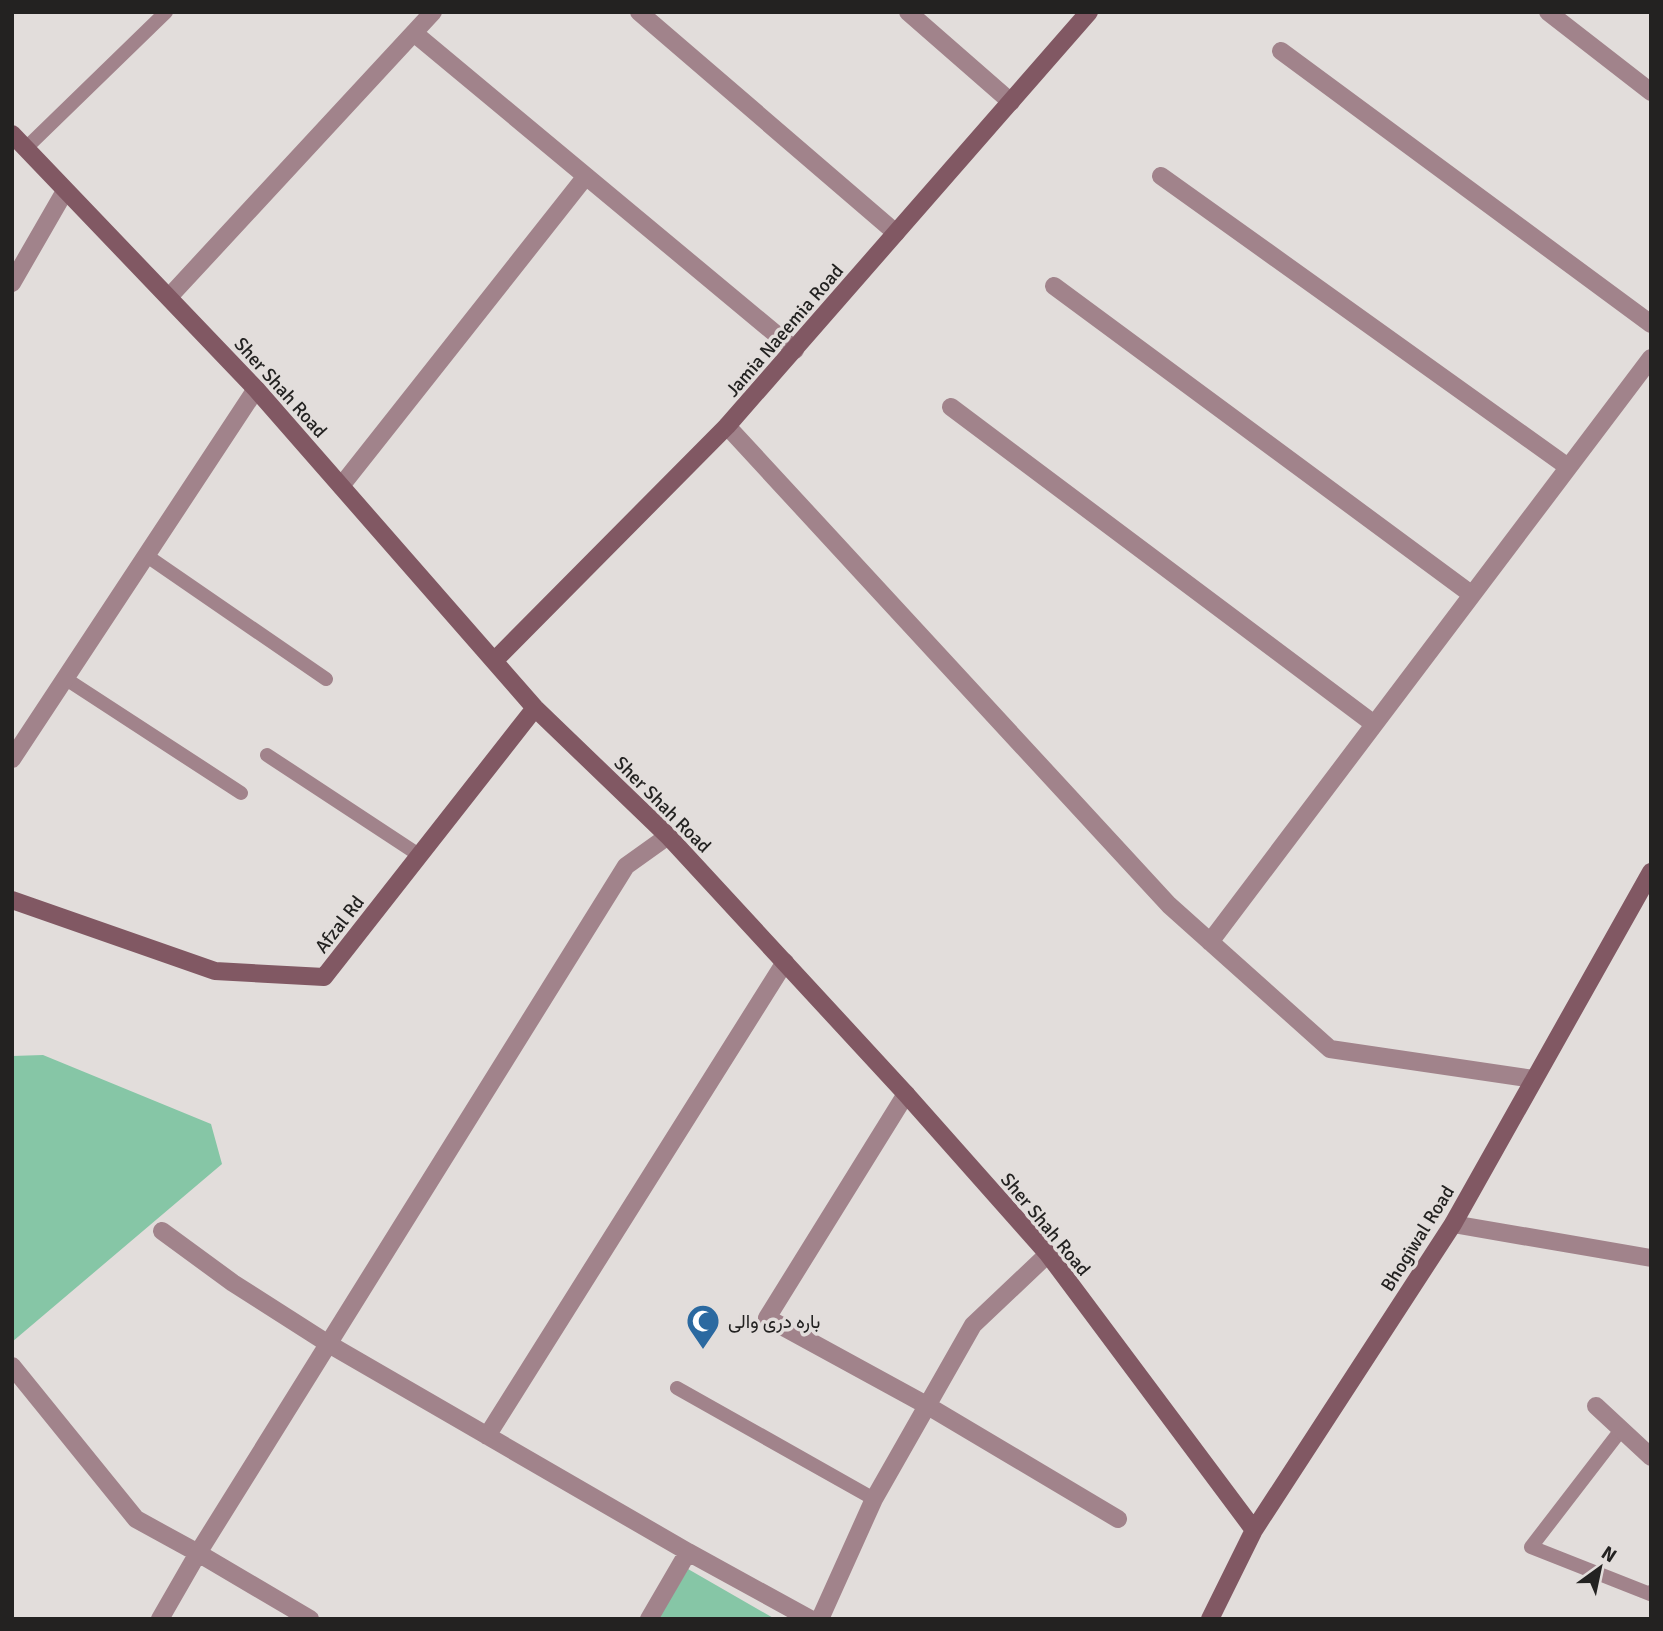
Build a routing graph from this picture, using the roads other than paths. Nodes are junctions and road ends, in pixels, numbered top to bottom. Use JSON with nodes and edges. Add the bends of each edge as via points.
{"nodes":[{"id":1,"x":166,"y":12,"type":"edge"},
{"id":2,"x":433,"y":12,"type":"edge"},
{"id":3,"x":639,"y":12,"type":"edge"},
{"id":4,"x":908,"y":12,"type":"edge"},
{"id":5,"x":1089,"y":12,"type":"edge"},
{"id":6,"x":1548,"y":12,"type":"edge"},
{"id":7,"x":414,"y":33,"type":"junction"},
{"id":8,"x":1281,"y":51,"type":"dead end"},
{"id":9,"x":1651,"y":92,"type":"edge"},
{"id":10,"x":1011,"y":102,"type":"junction"},
{"id":11,"x":12,"y":134,"type":"edge"},
{"id":12,"x":25,"y":149,"type":"junction"},
{"id":13,"x":586,"y":176,"type":"junction"},
{"id":14,"x":1161,"y":176,"type":"dead end"},
{"id":15,"x":65,"y":191,"type":"junction"},
{"id":16,"x":896,"y":233,"type":"junction"},
{"id":17,"x":12,"y":283,"type":"edge"},
{"id":18,"x":1054,"y":286,"type":"dead end"},
{"id":19,"x":169,"y":297,"type":"junction"},
{"id":20,"x":1651,"y":324,"type":"edge"},
{"id":21,"x":794,"y":350,"type":"junction"},
{"id":22,"x":1651,"y":358,"type":"edge"},
{"id":23,"x":256,"y":389,"type":"junction"},
{"id":24,"x":951,"y":407,"type":"dead end"},
{"id":25,"x":727,"y":426,"type":"junction"},
{"id":26,"x":1568,"y":467,"type":"junction"},
{"id":27,"x":341,"y":486,"type":"junction"},
{"id":28,"x":147,"y":556,"type":"junction"},
{"id":29,"x":1471,"y":594,"type":"junction"},
{"id":30,"x":494,"y":661,"type":"junction"},
{"id":31,"x":66,"y":678,"type":"junction"},
{"id":32,"x":326,"y":679,"type":"dead end"},
{"id":33,"x":535,"y":708,"type":"junction"},
{"id":34,"x":1374,"y":724,"type":"junction"},
{"id":35,"x":267,"y":755,"type":"dead end"},
{"id":36,"x":12,"y":760,"type":"edge"},
{"id":37,"x":241,"y":793,"type":"dead end"},
{"id":38,"x":668,"y":836,"type":"junction"},
{"id":39,"x":419,"y":855,"type":"junction"},
{"id":40,"x":1651,"y":873,"type":"edge"},
{"id":41,"x":12,"y":900,"type":"edge"},
{"id":42,"x":1210,"y":942,"type":"junction"},
{"id":43,"x":785,"y":962,"type":"junction"},
{"id":44,"x":1533,"y":1079,"type":"junction"},
{"id":45,"x":906,"y":1094,"type":"junction"},
{"id":46,"x":1453,"y":1224,"type":"junction"},
{"id":47,"x":162,"y":1231,"type":"dead end"},
{"id":48,"x":1048,"y":1254,"type":"junction"},
{"id":49,"x":1651,"y":1258,"type":"edge"},
{"id":50,"x":327,"y":1343,"type":"junction"},
{"id":51,"x":12,"y":1366,"type":"edge"},
{"id":52,"x":677,"y":1388,"type":"dead end"},
{"id":53,"x":928,"y":1406,"type":"junction"},
{"id":54,"x":1596,"y":1406,"type":"dead end"},
{"id":55,"x":1621,"y":1430,"type":"junction"},
{"id":56,"x":487,"y":1436,"type":"junction"},
{"id":57,"x":1651,"y":1457,"type":"edge"},
{"id":58,"x":874,"y":1499,"type":"junction"},
{"id":59,"x":1118,"y":1519,"type":"dead end"},
{"id":60,"x":1254,"y":1530,"type":"junction"},
{"id":61,"x":688,"y":1552,"type":"junction"},
{"id":62,"x":198,"y":1553,"type":"junction"},
{"id":63,"x":1651,"y":1592,"type":"edge"},
{"id":64,"x":160,"y":1619,"type":"edge"},
{"id":65,"x":310,"y":1619,"type":"edge"},
{"id":66,"x":649,"y":1619,"type":"edge"},
{"id":67,"x":810,"y":1619,"type":"edge"},
{"id":68,"x":820,"y":1619,"type":"edge"},
{"id":69,"x":1210,"y":1619,"type":"edge"}],
"edges":[{"from":1,"to":12,"type":"lane"},
{"from":2,"to":7,"type":"street"},
{"from":3,"to":16,"type":"street"},
{"from":4,"to":10,"type":"street"},
{"from":5,"to":10,"type":"main road","name":"Jamia Naeemia Road"},
{"from":6,"to":9,"type":"street"},
{"from":7,"to":13,"type":"street"},
{"from":7,"to":19,"type":"street"},
{"from":8,"to":20,"type":"street"},
{"from":10,"to":16,"type":"main road","name":"Jamia Naeemia Road"},
{"from":11,"to":12,"type":"main road","name":"Sher Shah Road"},
{"from":12,"to":15,"type":"main road","name":"Sher Shah Road"},
{"from":13,"to":21,"type":"street"},
{"from":13,"to":27,"type":"street"},
{"from":14,"to":26,"type":"street"},
{"from":15,"to":17,"type":"street"},
{"from":15,"to":19,"type":"main road","name":"Sher Shah Road"},
{"from":16,"to":21,"type":"main road","name":"Jamia Naeemia Road"},
{"from":18,"to":29,"type":"street"},
{"from":19,"to":23,"type":"main road","name":"Sher Shah Road"},
{"from":21,"to":25,"type":"main road","name":"Jamia Naeemia Road"},
{"from":22,"to":26,"type":"street"},
{"from":23,"to":27,"type":"main road","name":"Sher Shah Road"},
{"from":23,"to":28,"type":"street"},
{"from":24,"to":34,"type":"street"},
{"from":25,"to":30,"type":"main road","name":"Jamia Naeemia Road"},
{"from":25,"to":42,"type":"street","via":[[1169,905]]},
{"from":26,"to":29,"type":"street"},
{"from":27,"to":30,"type":"main road","name":"Sher Shah Road"},
{"from":28,"to":31,"type":"street"},
{"from":28,"to":32,"type":"lane"},
{"from":29,"to":34,"type":"street"},
{"from":30,"to":33,"type":"main road","name":"Sher Shah Road"},
{"from":31,"to":36,"type":"street"},
{"from":31,"to":37,"type":"lane"},
{"from":33,"to":38,"type":"main road","name":"Sher Shah Road"},
{"from":33,"to":39,"type":"main road","name":"Afzal Rd"},
{"from":34,"to":42,"type":"street"},
{"from":35,"to":39,"type":"lane"},
{"from":38,"to":43,"type":"main road","name":"Sher Shah Road"},
{"from":38,"to":50,"type":"street","via":[[626,866]]},
{"from":39,"to":41,"type":"main road","name":"Afzal Rd","via":[[324,978],[215,971]]},
{"from":40,"to":44,"type":"main road","name":"Bhogiwal Road"},
{"from":42,"to":44,"type":"street","via":[[1330,1049]]},
{"from":43,"to":45,"type":"main road","name":"Sher Shah Road"},
{"from":43,"to":56,"type":"street"},
{"from":44,"to":46,"type":"main road","name":"Bhogiwal Road"},
{"from":45,"to":48,"type":"main road","name":"Sher Shah Road"},
{"from":45,"to":53,"type":"street","via":[[767,1318]]},
{"from":46,"to":49,"type":"street"},
{"from":46,"to":60,"type":"main road","name":"Bhogiwal Road"},
{"from":47,"to":50,"type":"street"},
{"from":48,"to":53,"type":"street","via":[[973,1325]]},
{"from":48,"to":60,"type":"main road","name":"Sher Shah Road"},
{"from":50,"to":56,"type":"street"},
{"from":50,"to":62,"type":"street"},
{"from":51,"to":62,"type":"street","via":[[136,1519]]},
{"from":52,"to":58,"type":"lane"},
{"from":53,"to":58,"type":"street"},
{"from":53,"to":59,"type":"street"},
{"from":54,"to":55,"type":"street"},
{"from":55,"to":57,"type":"street"},
{"from":55,"to":63,"type":"lane","via":[[1531,1547]]},
{"from":56,"to":61,"type":"street"},
{"from":58,"to":68,"type":"street"},
{"from":60,"to":69,"type":"main road","name":"Bhogiwal Road"},
{"from":61,"to":66,"type":"street"},
{"from":61,"to":67,"type":"street"},
{"from":62,"to":64,"type":"street"},
{"from":62,"to":65,"type":"street"}]}
